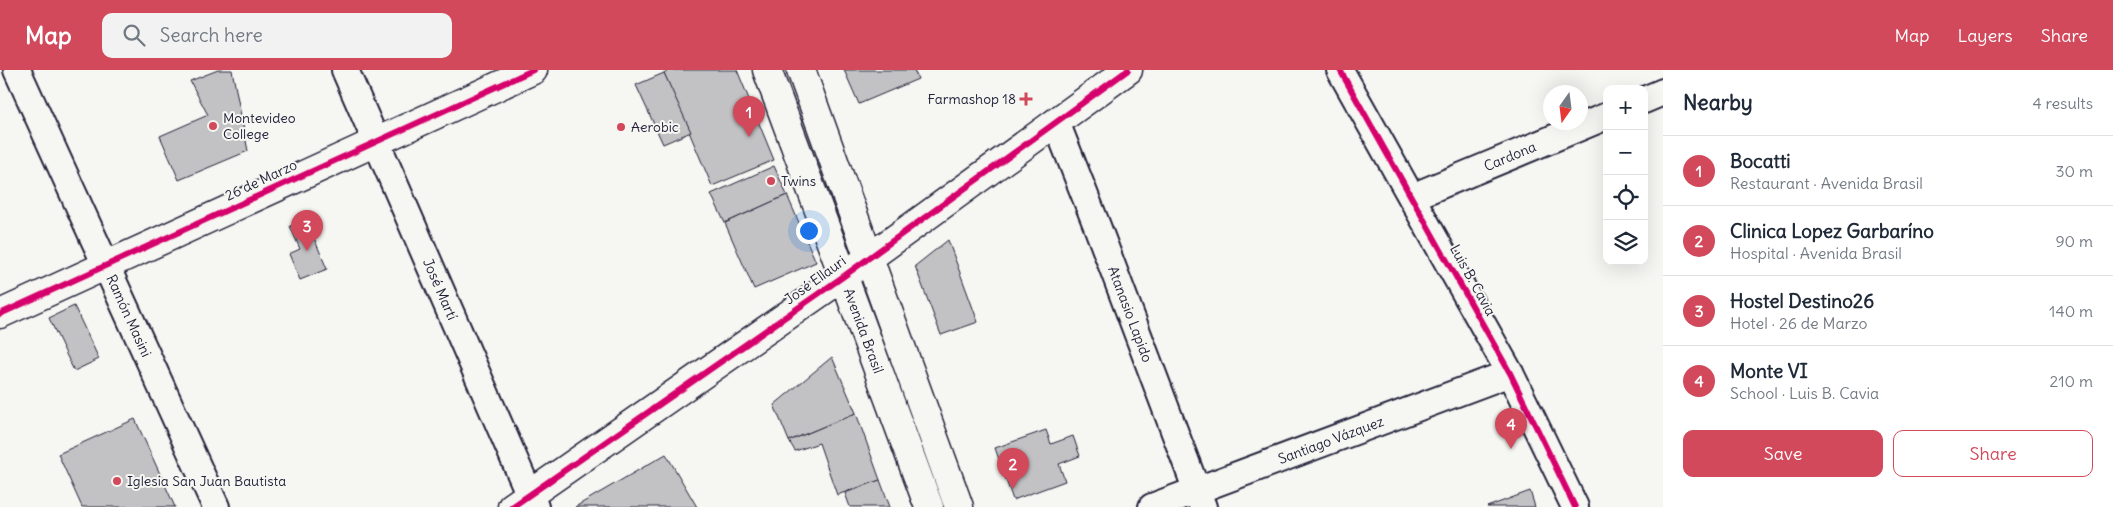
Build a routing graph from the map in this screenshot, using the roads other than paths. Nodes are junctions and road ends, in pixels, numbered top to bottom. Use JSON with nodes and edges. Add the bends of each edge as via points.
{"nodes":[{"id":1,"x":17,"y":70,"type":"edge"},
{"id":2,"x":345,"y":70,"type":"edge"},
{"id":3,"x":533,"y":70,"type":"edge"},
{"id":4,"x":767,"y":70,"type":"edge"},
{"id":5,"x":801,"y":70,"type":"edge"},
{"id":6,"x":1128,"y":70,"type":"edge"},
{"id":7,"x":1340,"y":70,"type":"edge"},
{"id":8,"x":1663,"y":92,"type":"edge"},
{"id":9,"x":1648,"y":98,"type":"edge"},
{"id":10,"x":1603,"y":118,"type":"edge"},
{"id":11,"x":1056,"y":122,"type":"junction"},
{"id":12,"x":376,"y":141,"type":"junction"},
{"id":13,"x":1412,"y":197,"type":"junction"},
{"id":14,"x":869,"y":256,"type":"junction"},
{"id":15,"x":107,"y":266,"type":"junction"},
{"id":16,"x":844,"y":276,"type":"junction"},
{"id":17,"x":0,"y":314,"type":"edge"},
{"id":18,"x":1510,"y":373,"type":"junction"},
{"id":19,"x":1200,"y":499,"type":"edge"},
{"id":20,"x":526,"y":503,"type":"edge"},
{"id":21,"x":216,"y":507,"type":"edge"},
{"id":22,"x":928,"y":507,"type":"edge"},
{"id":23,"x":959,"y":507,"type":"edge"},
{"id":24,"x":1152,"y":507,"type":"edge"},
{"id":25,"x":1575,"y":507,"type":"edge"}],
"edges":[{"from":1,"to":15,"type":"street","name":"Ramón Masini"},
{"from":2,"to":12,"type":"street","name":"José Martí"},
{"from":3,"to":12,"type":"street","name":"26 de Marzo"},
{"from":4,"to":16,"type":"street","name":"Avenida Brasil"},
{"from":5,"to":14,"type":"street"},
{"from":6,"to":11,"type":"street","name":"José Ellauri"},
{"from":7,"to":13,"type":"street","name":"Luis B. Cavia"},
{"from":8,"to":9,"type":"street"},
{"from":10,"to":13,"type":"street","name":"Cardona"},
{"from":11,"to":14,"type":"street","name":"José Ellauri"},
{"from":11,"to":19,"type":"street","name":"Atanasio Lapido"},
{"from":12,"to":15,"type":"street","name":"26 de Marzo"},
{"from":12,"to":20,"type":"street","name":"José Martí"},
{"from":13,"to":18,"type":"street","name":"Luis B. Cavia"},
{"from":14,"to":16,"type":"street","name":"José Ellauri"},
{"from":14,"to":23,"type":"street"},
{"from":15,"to":17,"type":"street","name":"26 de Marzo"},
{"from":15,"to":21,"type":"street","name":"Ramón Masini"},
{"from":16,"to":20,"type":"street","name":"José Ellauri"},
{"from":16,"to":22,"type":"street","name":"Avenida Brasil"},
{"from":18,"to":19,"type":"street","name":"Santiago Vázquez"},
{"from":18,"to":25,"type":"street","name":"Luis B. Cavia"},
{"from":19,"to":24,"type":"street","name":"Santiago Vázquez"}]}
